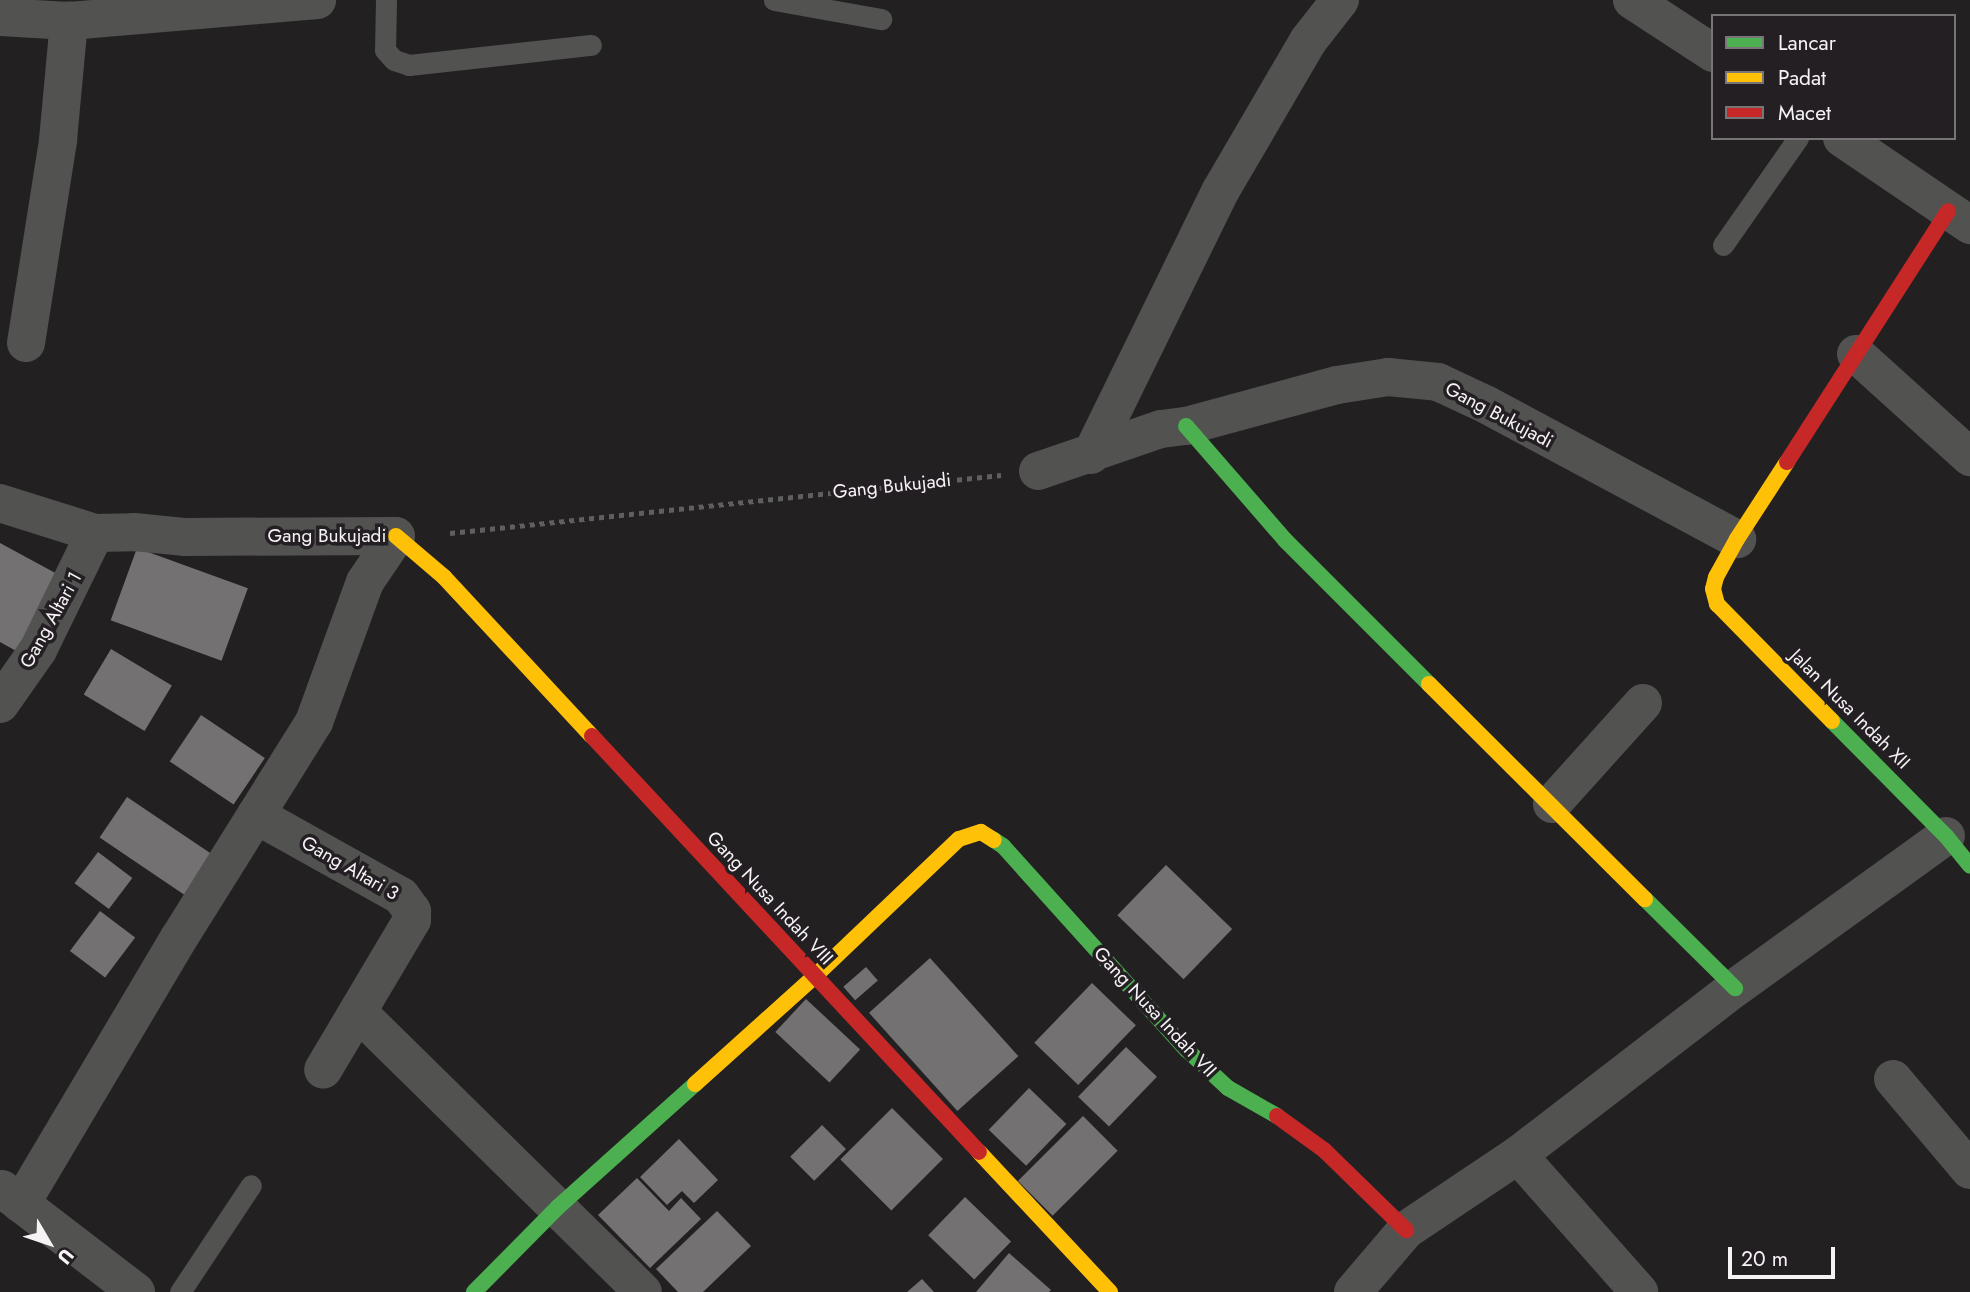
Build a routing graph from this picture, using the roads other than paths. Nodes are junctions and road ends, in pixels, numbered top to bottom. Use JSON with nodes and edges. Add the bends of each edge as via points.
{"nodes":[{"id":1,"x":317,"y":0,"type":"edge"},
{"id":2,"x":386,"y":0,"type":"edge"},
{"id":3,"x":774,"y":0,"type":"edge"},
{"id":4,"x":1340,"y":0,"type":"edge"},
{"id":5,"x":1632,"y":0,"type":"edge"},
{"id":6,"x":0,"y":17,"type":"edge"},
{"id":7,"x":881,"y":19,"type":"dead end"},
{"id":8,"x":69,"y":21,"type":"junction"},
{"id":9,"x":591,"y":45,"type":"dead end"},
{"id":10,"x":1711,"y":52,"type":"edge"},
{"id":11,"x":1797,"y":140,"type":"edge"},
{"id":12,"x":1845,"y":140,"type":"edge"},
{"id":13,"x":1959,"y":218,"type":"edge"},
{"id":14,"x":1723,"y":245,"type":"dead end"},
{"id":15,"x":26,"y":343,"type":"dead end"},
{"id":16,"x":1856,"y":354,"type":"junction"},
{"id":17,"x":1186,"y":426,"type":"junction"},
{"id":18,"x":1091,"y":455,"type":"junction"},
{"id":19,"x":1970,"y":457,"type":"edge"},
{"id":20,"x":1038,"y":471,"type":"road end"},
{"id":21,"x":0,"y":503,"type":"edge"},
{"id":22,"x":95,"y":533,"type":"junction"},
{"id":23,"x":396,"y":536,"type":"junction"},
{"id":24,"x":1737,"y":539,"type":"junction"},
{"id":25,"x":1643,"y":703,"type":"dead end"},
{"id":26,"x":0,"y":704,"type":"edge"},
{"id":27,"x":1552,"y":804,"type":"junction"},
{"id":28,"x":256,"y":814,"type":"junction"},
{"id":29,"x":1946,"y":836,"type":"junction"},
{"id":30,"x":1970,"y":866,"type":"edge"},
{"id":31,"x":814,"y":978,"type":"junction"},
{"id":32,"x":1735,"y":988,"type":"junction"},
{"id":33,"x":359,"y":1013,"type":"junction"},
{"id":34,"x":323,"y":1070,"type":"dead end"},
{"id":35,"x":1893,"y":1079,"type":"dead end"},
{"id":36,"x":1518,"y":1155,"type":"junction"},
{"id":37,"x":1970,"y":1170,"type":"edge"},
{"id":38,"x":251,"y":1185,"type":"dead end"},
{"id":39,"x":10,"y":1196,"type":"edge"},
{"id":40,"x":558,"y":1208,"type":"junction"},
{"id":41,"x":1406,"y":1230,"type":"junction"},
{"id":42,"x":136,"y":1292,"type":"edge"},
{"id":43,"x":180,"y":1292,"type":"edge"},
{"id":44,"x":474,"y":1292,"type":"edge"},
{"id":45,"x":643,"y":1292,"type":"edge"},
{"id":46,"x":1110,"y":1292,"type":"edge"},
{"id":47,"x":1353,"y":1292,"type":"edge"},
{"id":48,"x":1639,"y":1292,"type":"edge"}],
"edges":[{"from":1,"to":8,"type":"street"},
{"from":2,"to":9,"type":"lane","via":[[385,50],[394,60],[409,65]]},
{"from":3,"to":7,"type":"lane"},
{"from":4,"to":18,"type":"street","via":[[1308,41],[1221,190]]},
{"from":5,"to":10,"type":"street"},
{"from":6,"to":8,"type":"street"},
{"from":8,"to":15,"type":"street","via":[[58,140]]},
{"from":11,"to":14,"type":"lane"},
{"from":12,"to":13,"type":"street"},
{"from":13,"to":16,"type":"street"},
{"from":16,"to":19,"type":"street"},
{"from":16,"to":24,"type":"street"},
{"from":17,"to":18,"type":"street","name":"Gang Bukujadi","via":[[1161,429]]},
{"from":17,"to":24,"type":"street","name":"Gang Bukujadi","via":[[1337,385],[1388,377],[1438,382]]},
{"from":17,"to":27,"type":"street","via":[[1285,540]]},
{"from":18,"to":20,"type":"street","name":"Gang Bukujadi"},
{"from":21,"to":22,"type":"street","name":"Gang Bukujadi"},
{"from":22,"to":23,"type":"street","name":"Gang Bukujadi"},
{"from":22,"to":26,"type":"street","name":"Gang Altari 1","via":[[38,650]]},
{"from":23,"to":28,"type":"street","via":[[365,582],[314,722]]},
{"from":23,"to":31,"type":"street","name":"Gang Nusa Indah VIII","via":[[444,576]]},
{"from":24,"to":29,"type":"street","name":"Jalan Nusa Indah XII","via":[[1716,577],[1717,604]]},
{"from":25,"to":27,"type":"street"},
{"from":27,"to":32,"type":"street"},
{"from":28,"to":33,"type":"street","name":"Gang Altari 3","via":[[408,903],[412,920]]},
{"from":28,"to":39,"type":"street"},
{"from":29,"to":30,"type":"street","name":"Jalan Nusa Indah XII"},
{"from":29,"to":32,"type":"street"},
{"from":31,"to":40,"type":"street"},
{"from":31,"to":41,"type":"street","name":"Gang Nusa Indah VII","via":[[958,839],[981,832],[1003,846],[1187,1050],[1228,1088],[1324,1150]]},
{"from":31,"to":46,"type":"street","name":"Gang Nusa Indah VIII"},
{"from":32,"to":36,"type":"street"},
{"from":33,"to":34,"type":"street","name":"Gang Altari 3"},
{"from":33,"to":40,"type":"street"},
{"from":35,"to":37,"type":"street"},
{"from":36,"to":41,"type":"street"},
{"from":36,"to":48,"type":"street"},
{"from":38,"to":43,"type":"lane"},
{"from":39,"to":42,"type":"street"},
{"from":40,"to":44,"type":"street"},
{"from":40,"to":45,"type":"street"},
{"from":41,"to":47,"type":"street"}]}
